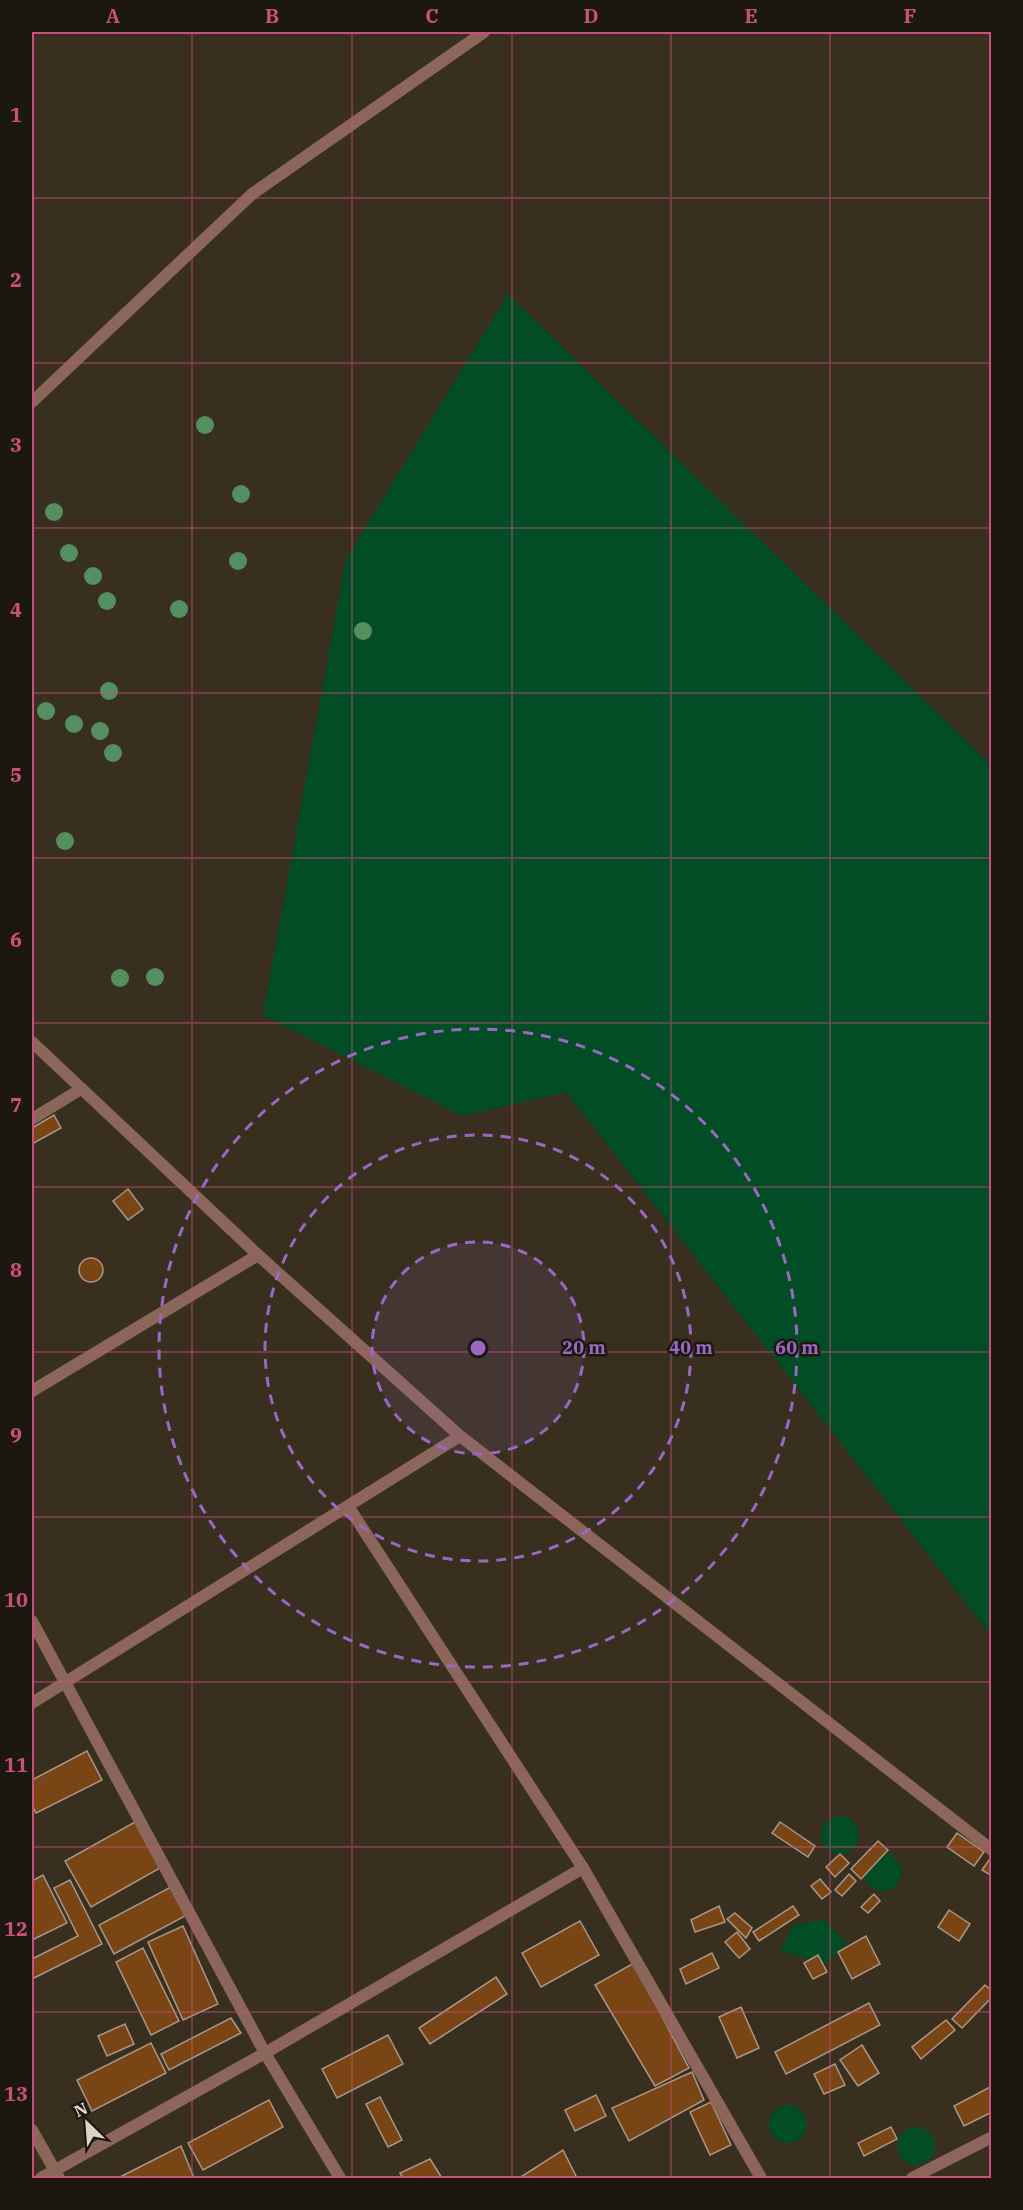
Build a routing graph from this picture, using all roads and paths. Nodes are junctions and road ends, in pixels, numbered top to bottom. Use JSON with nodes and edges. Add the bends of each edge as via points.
{"nodes":[{"id":1,"x":484,"y":32,"type":"edge"},
{"id":2,"x":32,"y":402,"type":"edge"},
{"id":3,"x":32,"y":1042,"type":"edge"},
{"id":4,"x":81,"y":1089,"type":"junction"},
{"id":5,"x":32,"y":1119,"type":"edge"},
{"id":6,"x":258,"y":1256,"type":"junction"},
{"id":7,"x":32,"y":1391,"type":"edge"},
{"id":8,"x":460,"y":1436,"type":"junction"},
{"id":9,"x":348,"y":1506,"type":"junction"},
{"id":10,"x":32,"y":1621,"type":"edge"},
{"id":11,"x":64,"y":1682,"type":"junction"},
{"id":12,"x":32,"y":1703,"type":"edge"},
{"id":13,"x":992,"y":1851,"type":"edge"},
{"id":14,"x":583,"y":1868,"type":"junction"},
{"id":15,"x":265,"y":2053,"type":"junction"},
{"id":16,"x":32,"y":2130,"type":"edge"},
{"id":17,"x":992,"y":2136,"type":"edge"},
{"id":18,"x":57,"y":2175,"type":"edge"},
{"id":19,"x":41,"y":2178,"type":"edge"},
{"id":20,"x":340,"y":2178,"type":"edge"},
{"id":21,"x":761,"y":2178,"type":"edge"},
{"id":22,"x":912,"y":2178,"type":"edge"}],
"edges":[{"from":1,"to":2,"type":"street","via":[[252,194]]},
{"from":3,"to":4,"type":"street"},
{"from":4,"to":5,"type":"street"},
{"from":4,"to":6,"type":"street"},
{"from":6,"to":7,"type":"street"},
{"from":6,"to":8,"type":"street"},
{"from":8,"to":9,"type":"street"},
{"from":8,"to":13,"type":"street"},
{"from":9,"to":11,"type":"street"},
{"from":9,"to":14,"type":"street"},
{"from":10,"to":11,"type":"street"},
{"from":11,"to":12,"type":"street"},
{"from":11,"to":15,"type":"street"},
{"from":14,"to":15,"type":"street"},
{"from":14,"to":21,"type":"street"},
{"from":15,"to":18,"type":"street"},
{"from":15,"to":20,"type":"street"},
{"from":16,"to":18,"type":"street"},
{"from":17,"to":22,"type":"street"},
{"from":18,"to":19,"type":"street"}]}
